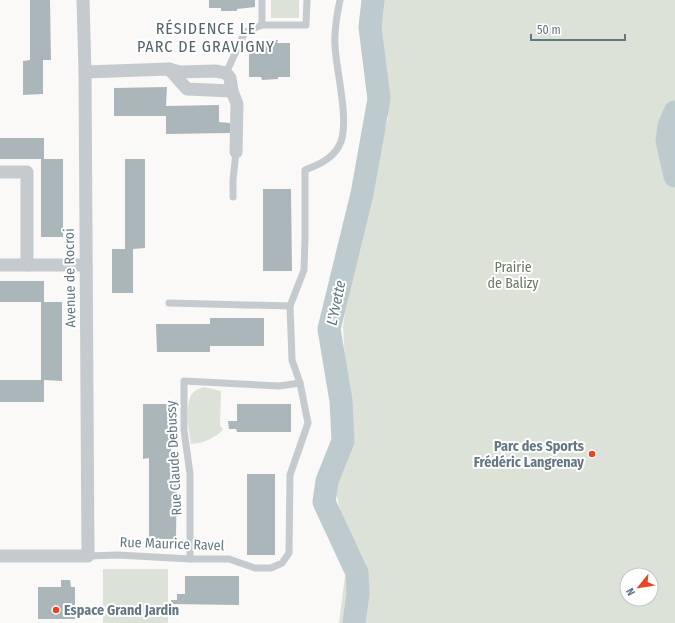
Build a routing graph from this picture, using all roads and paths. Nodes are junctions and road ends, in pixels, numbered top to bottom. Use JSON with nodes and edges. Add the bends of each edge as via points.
{"nodes":[{"id":1,"x":83,"y":0,"type":"edge"},
{"id":2,"x":262,"y":0,"type":"edge"},
{"id":3,"x":307,"y":0,"type":"edge"},
{"id":4,"x":340,"y":0,"type":"edge"},
{"id":5,"x":262,"y":25,"type":"junction"},
{"id":6,"x":169,"y":69,"type":"junction"},
{"id":7,"x":85,"y":72,"type":"junction"},
{"id":8,"x":226,"y":73,"type":"junction"},
{"id":9,"x":232,"y":91,"type":"junction"},
{"id":10,"x":236,"y":152,"type":"joint"},
{"id":11,"x":0,"y":172,"type":"edge"},
{"id":12,"x":233,"y":197,"type":"dead end"},
{"id":13,"x":0,"y":265,"type":"edge"},
{"id":14,"x":27,"y":265,"type":"junction"},
{"id":15,"x":86,"y":265,"type":"junction"},
{"id":16,"x":168,"y":303,"type":"dead end"},
{"id":17,"x":290,"y":306,"type":"junction"},
{"id":18,"x":300,"y":383,"type":"junction"},
{"id":19,"x":0,"y":556,"type":"edge"},
{"id":20,"x":88,"y":556,"type":"junction"},
{"id":21,"x":190,"y":559,"type":"junction"}],
"edges":[{"from":1,"to":7,"type":"street","name":"Avenue de Rocroi"},
{"from":2,"to":5,"type":"lane"},
{"from":3,"to":5,"type":"lane","via":[[306,25]]},
{"from":4,"to":17,"type":"lane","name":"Rue Maurice Ravel","via":[[335,45],[344,129],[340,145],[332,156],[318,166],[305,170],[304,270]]},
{"from":5,"to":8,"type":"lane","via":[[245,32]]},
{"from":6,"to":7,"type":"street"},
{"from":6,"to":8,"type":"street","via":[[180,72]]},
{"from":6,"to":9,"type":"street","via":[[187,89]]},
{"from":7,"to":15,"type":"street","name":"Avenue de Rocroi"},
{"from":8,"to":9,"type":"street","via":[[230,78]]},
{"from":9,"to":10,"type":"street","via":[[237,104]]},
{"from":10,"to":12,"type":"lane","via":[[232,180]]},
{"from":11,"to":14,"type":"street","via":[[27,172]]},
{"from":13,"to":14,"type":"street"},
{"from":14,"to":15,"type":"street"},
{"from":15,"to":20,"type":"street","name":"Avenue de Rocroi"},
{"from":16,"to":17,"type":"lane"},
{"from":17,"to":18,"type":"lane","name":"Rue Maurice Ravel","via":[[292,360]]},
{"from":18,"to":21,"type":"lane","name":"Rue Maurice Ravel","via":[[308,423],[290,475],[290,552],[282,563],[271,568],[255,568],[228,559]]},
{"from":18,"to":21,"type":"lane","name":"Rue Claude Debussy","via":[[279,386],[184,381],[184,430],[190,474]]},
{"from":19,"to":20,"type":"street"},
{"from":20,"to":21,"type":"lane","name":"Rue Maurice Ravel"}]}
